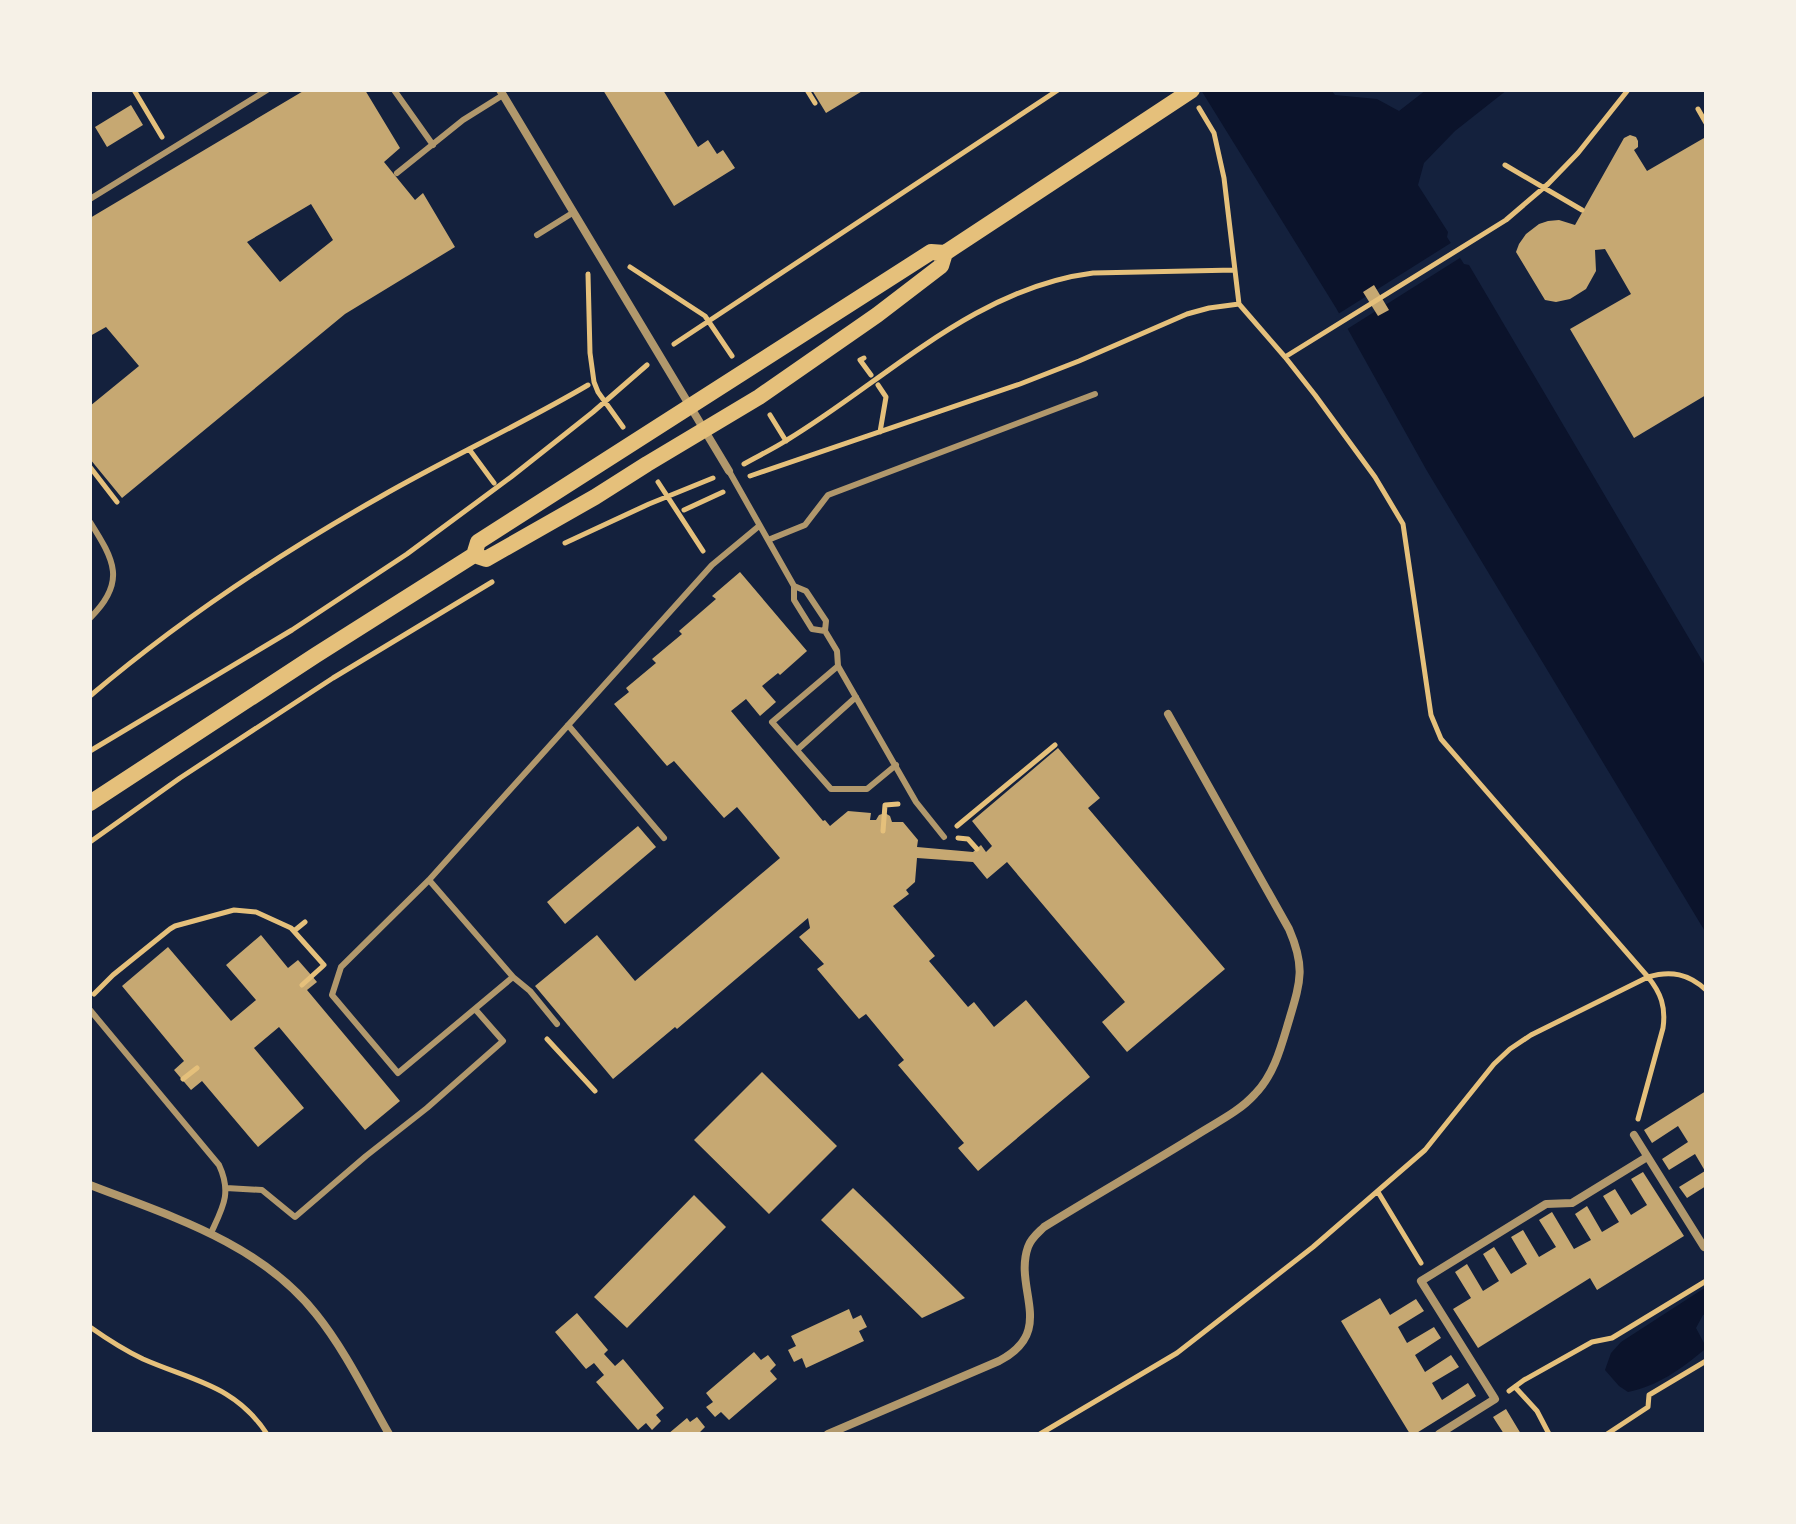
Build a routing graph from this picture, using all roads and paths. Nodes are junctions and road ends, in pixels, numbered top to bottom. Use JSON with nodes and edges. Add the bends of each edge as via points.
{"nodes":[{"id":1,"x":134,"y":90,"type":"edge"},
{"id":2,"x":394,"y":90,"type":"edge"},
{"id":3,"x":807,"y":90,"type":"edge"},
{"id":4,"x":1058,"y":90,"type":"edge"},
{"id":5,"x":1628,"y":90,"type":"edge"},
{"id":6,"x":263,"y":91,"type":"edge"},
{"id":7,"x":501,"y":92,"type":"edge"},
{"id":8,"x":1194,"y":96,"type":"edge"},
{"id":9,"x":815,"y":103,"type":"dead end"},
{"id":10,"x":1698,"y":109,"type":"dead end"},
{"id":11,"x":1706,"y":123,"type":"edge"},
{"id":12,"x":433,"y":145,"type":"junction"},
{"id":13,"x":170,"y":151,"type":"junction"},
{"id":14,"x":1505,"y":165,"type":"dead end"},
{"id":15,"x":397,"y":173,"type":"dead end"},
{"id":16,"x":1544,"y":188,"type":"junction"},
{"id":17,"x":90,"y":199,"type":"edge"},
{"id":18,"x":1582,"y":210,"type":"dead end"},
{"id":19,"x":574,"y":212,"type":"junction"},
{"id":20,"x":537,"y":235,"type":"dead end"},
{"id":21,"x":945,"y":253,"type":"junction"},
{"id":22,"x":619,"y":260,"type":"dead end"},
{"id":23,"x":588,"y":261,"type":"dead end"},
{"id":24,"x":1235,"y":270,"type":"junction"},
{"id":25,"x":1239,"y":304,"type":"junction"},
{"id":26,"x":709,"y":322,"type":"junction"},
{"id":27,"x":672,"y":346,"type":"dead end"},
{"id":28,"x":1285,"y":357,"type":"junction"},
{"id":29,"x":864,"y":358,"type":"dead end"},
{"id":30,"x":649,"y":363,"type":"dead end"},
{"id":31,"x":738,"y":366,"type":"dead end"},
{"id":32,"x":871,"y":375,"type":"dead end"},
{"id":33,"x":588,"y":385,"type":"dead end"},
{"id":34,"x":878,"y":385,"type":"dead end"},
{"id":35,"x":1095,"y":394,"type":"dead end"},
{"id":36,"x":605,"y":401,"type":"junction"},
{"id":37,"x":691,"y":406,"type":"junction"},
{"id":38,"x":769,"y":413,"type":"dead end"},
{"id":39,"x":705,"y":429,"type":"junction"},
{"id":40,"x":880,"y":432,"type":"junction"},
{"id":41,"x":628,"y":435,"type":"dead end"},
{"id":42,"x":786,"y":441,"type":"junction"},
{"id":43,"x":469,"y":449,"type":"junction"},
{"id":44,"x":743,"y":465,"type":"dead end"},
{"id":45,"x":90,"y":467,"type":"edge"},
{"id":46,"x":729,"y":471,"type":"joint"},
{"id":47,"x":749,"y":476,"type":"dead end"},
{"id":48,"x":656,"y":479,"type":"dead end"},
{"id":49,"x":703,"y":482,"type":"dead end"},
{"id":50,"x":494,"y":483,"type":"dead end"},
{"id":51,"x":723,"y":492,"type":"dead end"},
{"id":52,"x":668,"y":496,"type":"junction"},
{"id":53,"x":117,"y":502,"type":"dead end"},
{"id":54,"x":684,"y":510,"type":"dead end"},
{"id":55,"x":90,"y":522,"type":"edge"},
{"id":56,"x":759,"y":526,"type":"junction"},
{"id":57,"x":768,"y":540,"type":"junction"},
{"id":58,"x":557,"y":546,"type":"dead end"},
{"id":59,"x":705,"y":554,"type":"dead end"},
{"id":60,"x":474,"y":555,"type":"junction"},
{"id":61,"x":504,"y":574,"type":"dead end"},
{"id":62,"x":794,"y":586,"type":"junction"},
{"id":63,"x":90,"y":618,"type":"edge"},
{"id":64,"x":825,"y":631,"type":"junction"},
{"id":65,"x":838,"y":666,"type":"junction"},
{"id":66,"x":90,"y":696,"type":"edge"},
{"id":67,"x":856,"y":697,"type":"junction"},
{"id":68,"x":1168,"y":714,"type":"dead end"},
{"id":69,"x":568,"y":725,"type":"junction"},
{"id":70,"x":1055,"y":745,"type":"dead end"},
{"id":71,"x":797,"y":750,"type":"junction"},
{"id":72,"x":90,"y":751,"type":"edge"},
{"id":73,"x":896,"y":765,"type":"junction"},
{"id":74,"x":916,"y":802,"type":"junction"},
{"id":75,"x":90,"y":803,"type":"edge"},
{"id":76,"x":883,"y":831,"type":"dead end"},
{"id":77,"x":944,"y":837,"type":"joint"},
{"id":78,"x":664,"y":838,"type":"dead end"},
{"id":79,"x":90,"y":842,"type":"edge"},
{"id":80,"x":429,"y":880,"type":"junction"},
{"id":81,"x":305,"y":922,"type":"dead end"},
{"id":82,"x":294,"y":931,"type":"junction"},
{"id":83,"x":513,"y":977,"type":"junction"},
{"id":84,"x":1648,"y":977,"type":"junction"},
{"id":85,"x":302,"y":985,"type":"dead end"},
{"id":86,"x":1706,"y":990,"type":"edge"},
{"id":87,"x":90,"y":998,"type":"edge"},
{"id":88,"x":475,"y":1009,"type":"junction"},
{"id":89,"x":90,"y":1010,"type":"edge"},
{"id":90,"x":557,"y":1024,"type":"dead end"},
{"id":91,"x":197,"y":1068,"type":"dead end"},
{"id":92,"x":183,"y":1079,"type":"dead end"},
{"id":93,"x":1634,"y":1135,"type":"joint"},
{"id":94,"x":1647,"y":1157,"type":"junction"},
{"id":95,"x":90,"y":1185,"type":"edge"},
{"id":96,"x":226,"y":1188,"type":"junction"},
{"id":97,"x":1378,"y":1192,"type":"junction"},
{"id":98,"x":211,"y":1233,"type":"junction"},
{"id":99,"x":1704,"y":1247,"type":"dead end"},
{"id":100,"x":1412,"y":1249,"type":"dead end"},
{"id":101,"x":1706,"y":1281,"type":"edge"},
{"id":102,"x":90,"y":1327,"type":"edge"},
{"id":103,"x":1706,"y":1361,"type":"edge"},
{"id":104,"x":1515,"y":1387,"type":"junction"},
{"id":105,"x":1506,"y":1393,"type":"dead end"},
{"id":106,"x":267,"y":1434,"type":"edge"},
{"id":107,"x":389,"y":1434,"type":"edge"},
{"id":108,"x":828,"y":1434,"type":"edge"},
{"id":109,"x":1040,"y":1434,"type":"edge"},
{"id":110,"x":1439,"y":1434,"type":"edge"},
{"id":111,"x":1549,"y":1434,"type":"edge"},
{"id":112,"x":1607,"y":1434,"type":"edge"}],
"edges":[{"from":1,"to":13,"type":"path"},
{"from":2,"to":12,"type":"lane"},
{"from":3,"to":9,"type":"path"},
{"from":4,"to":26,"type":"path"},
{"from":5,"to":16,"type":"path"},
{"from":6,"to":13,"type":"lane"},
{"from":7,"to":12,"type":"lane"},
{"from":7,"to":19,"type":"street"},
{"from":8,"to":21,"type":"main road","via":[[1175,101]]},
{"from":8,"to":24,"type":"path","via":[[1216,141]]},
{"from":10,"to":11,"type":"path"},
{"from":12,"to":15,"type":"lane"},
{"from":13,"to":17,"type":"lane"},
{"from":14,"to":16,"type":"path"},
{"from":16,"to":18,"type":"path"},
{"from":16,"to":28,"type":"path","via":[[1485,234]]},
{"from":19,"to":20,"type":"lane"},
{"from":19,"to":37,"type":"street"},
{"from":21,"to":37,"type":"main road","via":[[931,252]]},
{"from":21,"to":39,"type":"main road","via":[[941,266],[877,315]]},
{"from":22,"to":26,"type":"path"},
{"from":23,"to":36,"type":"path","via":[[592,375]]},
{"from":24,"to":25,"type":"path"},
{"from":24,"to":42,"type":"path","via":[[1093,273],[1037,286],[922,347]]},
{"from":25,"to":28,"type":"path"},
{"from":25,"to":40,"type":"path","via":[[1187,314],[1020,384]]},
{"from":26,"to":27,"type":"path"},
{"from":26,"to":31,"type":"path"},
{"from":28,"to":84,"type":"path","via":[[1400,516],[1431,715],[1441,739]]},
{"from":29,"to":32,"type":"path","via":[[860,360]]},
{"from":30,"to":36,"type":"path"},
{"from":33,"to":43,"type":"path"},
{"from":34,"to":40,"type":"path","via":[[886,397]]},
{"from":35,"to":57,"type":"lane","via":[[828,495],[805,525]]},
{"from":36,"to":41,"type":"path"},
{"from":36,"to":72,"type":"path","via":[[407,554]]},
{"from":37,"to":39,"type":"street"},
{"from":37,"to":60,"type":"main road","via":[[478,542]]},
{"from":38,"to":42,"type":"path"},
{"from":39,"to":46,"type":"street"},
{"from":39,"to":60,"type":"main road","via":[[486,559]]},
{"from":40,"to":47,"type":"path"},
{"from":42,"to":44,"type":"path"},
{"from":43,"to":50,"type":"path"},
{"from":43,"to":66,"type":"path","via":[[255,573]]},
{"from":45,"to":53,"type":"path"},
{"from":46,"to":56,"type":"lane"},
{"from":48,"to":52,"type":"path"},
{"from":49,"to":52,"type":"path"},
{"from":51,"to":54,"type":"path"},
{"from":52,"to":58,"type":"path"},
{"from":52,"to":59,"type":"path"},
{"from":55,"to":63,"type":"lane","via":[[110,554],[114,574],[108,597]]},
{"from":56,"to":57,"type":"lane"},
{"from":56,"to":69,"type":"lane","via":[[712,565]]},
{"from":57,"to":62,"type":"lane"},
{"from":60,"to":75,"type":"main road"},
{"from":61,"to":79,"type":"path","via":[[322,686]]},
{"from":62,"to":64,"type":"lane","via":[[806,591],[826,621]]},
{"from":62,"to":64,"type":"lane","via":[[794,600],[812,629]]},
{"from":64,"to":65,"type":"lane","via":[[837,651]]},
{"from":65,"to":67,"type":"lane"},
{"from":65,"to":71,"type":"lane","via":[[772,722]]},
{"from":67,"to":71,"type":"lane"},
{"from":67,"to":73,"type":"lane"},
{"from":68,"to":108,"type":"street","via":[[1297,947],[1300,976],[1278,1056],[1245,1104],[1031,1239],[1025,1265],[1030,1322],[1017,1349]]},
{"from":69,"to":78,"type":"lane"},
{"from":69,"to":80,"type":"lane"},
{"from":70,"to":77,"type":"path"},
{"from":71,"to":73,"type":"lane","via":[[831,789],[867,789]]},
{"from":73,"to":74,"type":"lane"},
{"from":74,"to":76,"type":"path","via":[[885,805]]},
{"from":74,"to":77,"type":"lane"},
{"from":80,"to":83,"type":"lane"},
{"from":80,"to":88,"type":"lane","via":[[341,967],[332,995],[398,1073]]},
{"from":81,"to":82,"type":"path"},
{"from":82,"to":85,"type":"path","via":[[325,964]]},
{"from":82,"to":87,"type":"path","via":[[250,910],[175,926]]},
{"from":83,"to":88,"type":"lane"},
{"from":83,"to":90,"type":"lane"},
{"from":84,"to":86,"type":"path","via":[[1680,974]]},
{"from":84,"to":93,"type":"path","via":[[1661,997],[1665,1018]]},
{"from":84,"to":97,"type":"path","via":[[1510,1049],[1425,1150]]},
{"from":88,"to":96,"type":"lane","via":[[503,1041],[295,1217],[262,1190]]},
{"from":89,"to":96,"type":"lane","via":[[217,1161]]},
{"from":91,"to":92,"type":"path"},
{"from":93,"to":94,"type":"street"},
{"from":94,"to":99,"type":"street"},
{"from":94,"to":110,"type":"street","via":[[1572,1203],[1546,1204],[1421,1281],[1495,1399]]},
{"from":95,"to":98,"type":"street"},
{"from":96,"to":98,"type":"lane"},
{"from":97,"to":100,"type":"path"},
{"from":97,"to":109,"type":"path","via":[[1177,1353]]},
{"from":98,"to":107,"type":"street","via":[[260,1262],[314,1311]]},
{"from":101,"to":104,"type":"path","via":[[1612,1338],[1592,1342]]},
{"from":102,"to":106,"type":"path","via":[[144,1359],[231,1395]]},
{"from":103,"to":112,"type":"path","via":[[1649,1395],[1648,1407]]},
{"from":104,"to":105,"type":"path"},
{"from":104,"to":111,"type":"path"}]}
